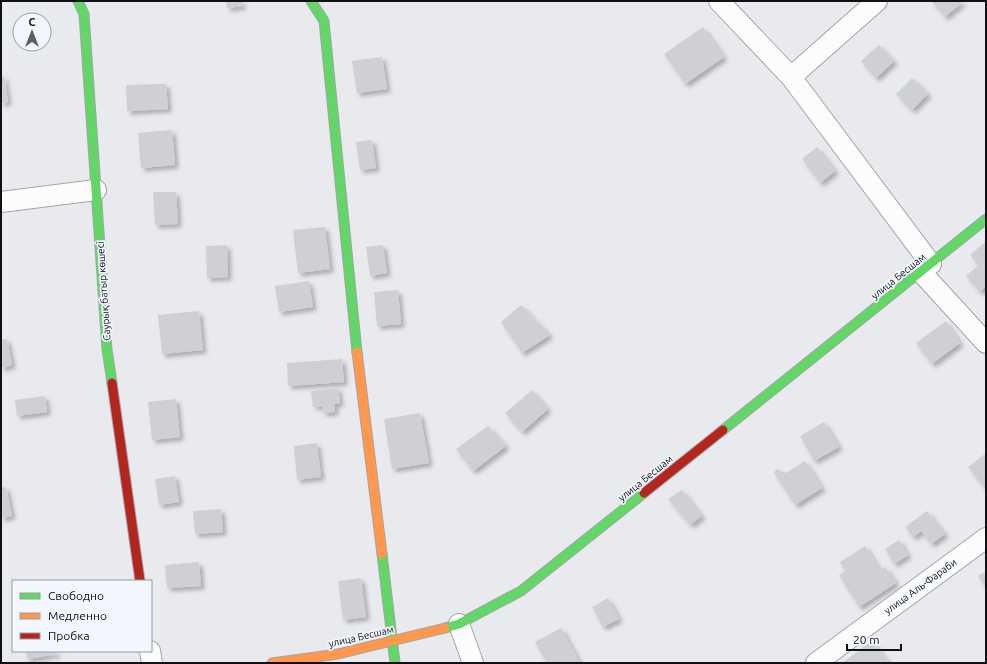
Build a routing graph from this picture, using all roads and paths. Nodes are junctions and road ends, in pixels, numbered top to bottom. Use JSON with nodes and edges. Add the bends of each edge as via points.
{"nodes":[{"id":1,"x":78,"y":1,"type":"edge"},
{"id":2,"x":311,"y":1,"type":"edge"},
{"id":3,"x":719,"y":1,"type":"edge"},
{"id":4,"x":877,"y":1,"type":"edge"},
{"id":5,"x":791,"y":77,"type":"junction"},
{"id":6,"x":96,"y":190,"type":"junction"},
{"id":7,"x":1,"y":202,"type":"edge"},
{"id":8,"x":986,"y":219,"type":"edge"},
{"id":9,"x":926,"y":268,"type":"junction"},
{"id":10,"x":986,"y":343,"type":"edge"},
{"id":11,"x":986,"y":538,"type":"edge"},
{"id":12,"x":140,"y":580,"type":"edge"},
{"id":13,"x":459,"y":624,"type":"junction"},
{"id":14,"x":392,"y":640,"type":"junction"},
{"id":15,"x":150,"y":652,"type":"edge"},
{"id":16,"x":152,"y":663,"type":"edge"},
{"id":17,"x":272,"y":663,"type":"edge"},
{"id":18,"x":395,"y":663,"type":"edge"},
{"id":19,"x":473,"y":663,"type":"edge"},
{"id":20,"x":816,"y":663,"type":"edge"}],
"edges":[{"from":1,"to":6,"type":"street","name":"Саурық батыр көшесі","via":[[84,14]]},
{"from":2,"to":14,"type":"street","via":[[324,21],[355,339]]},
{"from":3,"to":5,"type":"street"},
{"from":4,"to":5,"type":"street"},
{"from":5,"to":9,"type":"street"},
{"from":6,"to":7,"type":"street"},
{"from":6,"to":12,"type":"street","name":"Саурық батыр көшесі","via":[[107,349]]},
{"from":8,"to":9,"type":"street","name":"улица Бесшам"},
{"from":9,"to":10,"type":"street"},
{"from":9,"to":13,"type":"street","name":"улица Бесшам","via":[[521,591]]},
{"from":11,"to":20,"type":"street","name":"улица Аль-Фараби"},
{"from":13,"to":14,"type":"street","name":"улица Бесшам"},
{"from":13,"to":19,"type":"street"},
{"from":14,"to":17,"type":"street","name":"улица Бесшам","via":[[338,654]]},
{"from":14,"to":18,"type":"street"},
{"from":15,"to":16,"type":"street"}]}
